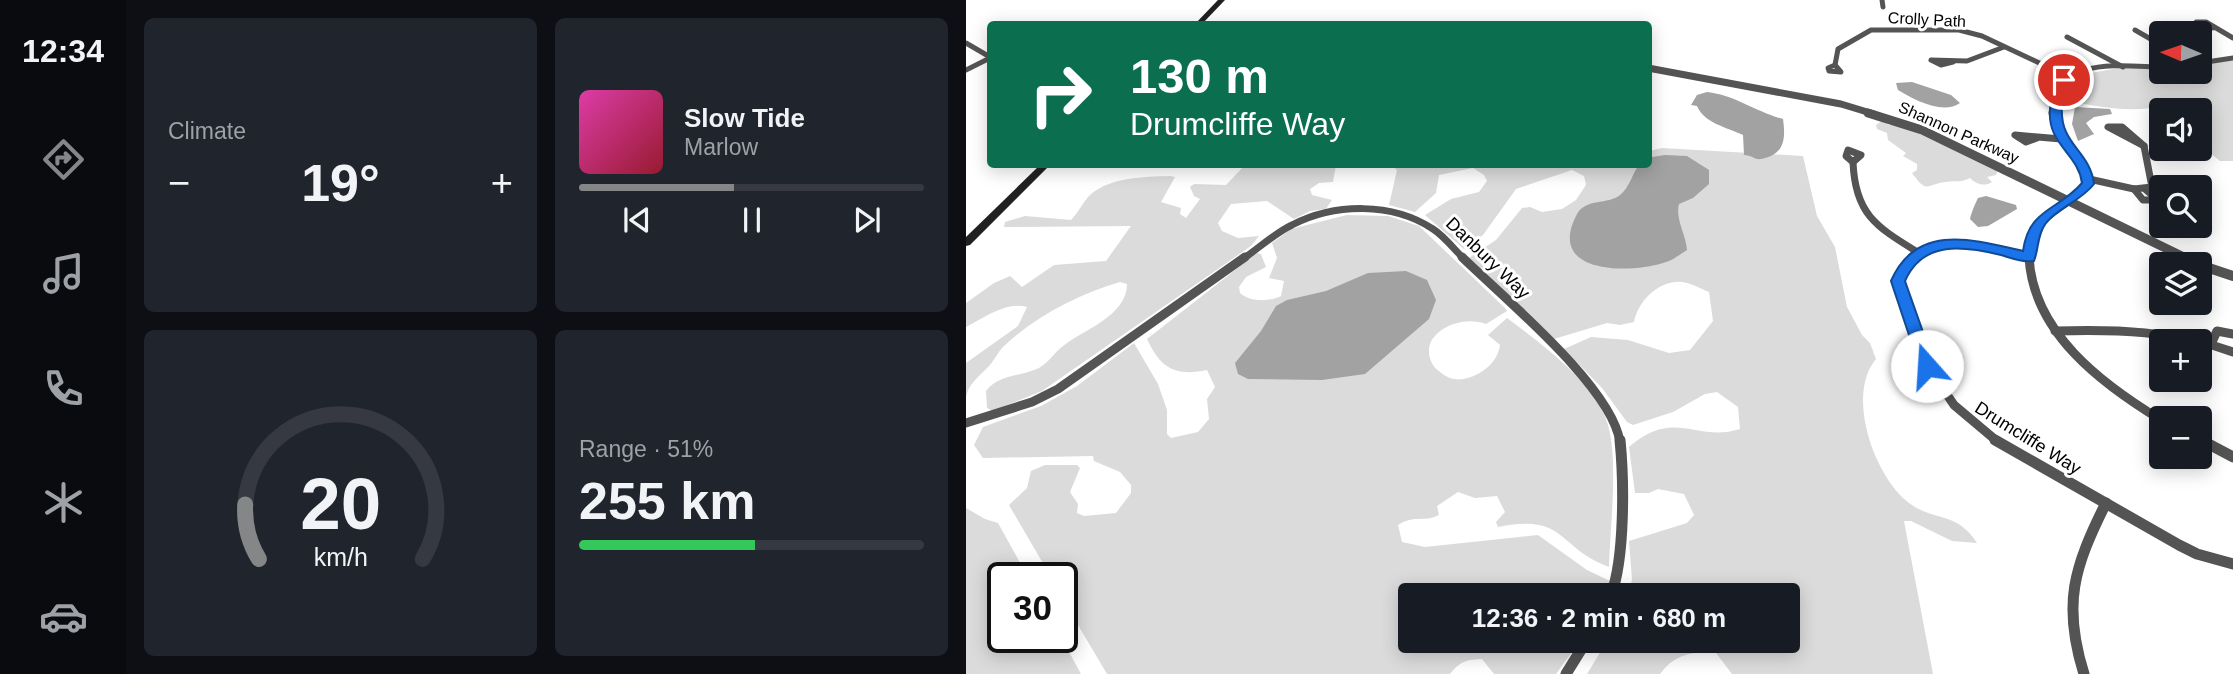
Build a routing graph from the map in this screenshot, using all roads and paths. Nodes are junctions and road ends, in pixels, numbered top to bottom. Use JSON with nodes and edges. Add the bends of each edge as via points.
{"nodes":[{"id":1,"x":1222,"y":0,"type":"edge"},
{"id":2,"x":1202,"y":21,"type":"edge"},
{"id":3,"x":2213,"y":28,"type":"dead end"},
{"id":4,"x":2135,"y":30,"type":"dead end"},
{"id":5,"x":2067,"y":37,"type":"dead end"},
{"id":6,"x":2149,"y":38,"type":"edge"},
{"id":7,"x":2233,"y":38,"type":"edge"},
{"id":8,"x":966,"y":43,"type":"edge"},
{"id":9,"x":2004,"y":47,"type":"junction"},
{"id":10,"x":987,"y":55,"type":"edge"},
{"id":11,"x":2233,"y":58,"type":"edge"},
{"id":12,"x":987,"y":59,"type":"edge"},
{"id":13,"x":2212,"y":61,"type":"edge"},
{"id":14,"x":1953,"y":62,"type":"dead end"},
{"id":15,"x":1835,"y":65,"type":"dead end"},
{"id":16,"x":2149,"y":66,"type":"edge"},
{"id":17,"x":2123,"y":67,"type":"junction"},
{"id":18,"x":1652,"y":69,"type":"edge"},
{"id":19,"x":966,"y":70,"type":"edge"},
{"id":20,"x":2070,"y":77,"type":"junction"},
{"id":21,"x":2037,"y":138,"type":"dead end"},
{"id":22,"x":2061,"y":139,"type":"junction"},
{"id":23,"x":2144,"y":146,"type":"junction"},
{"id":24,"x":1853,"y":162,"type":"dead end"},
{"id":25,"x":1043,"y":168,"type":"edge"},
{"id":26,"x":2089,"y":179,"type":"junction"},
{"id":27,"x":2134,"y":189,"type":"junction"},
{"id":28,"x":2145,"y":189,"type":"junction"},
{"id":29,"x":2067,"y":200,"type":"junction"},
{"id":30,"x":966,"y":243,"type":"edge"},
{"id":31,"x":2173,"y":252,"type":"edge"},
{"id":32,"x":1919,"y":253,"type":"junction"},
{"id":33,"x":2029,"y":258,"type":"junction"},
{"id":34,"x":2212,"y":269,"type":"edge"},
{"id":35,"x":2233,"y":276,"type":"edge"},
{"id":36,"x":2055,"y":331,"type":"junction"},
{"id":37,"x":2233,"y":334,"type":"edge"},
{"id":38,"x":2149,"y":335,"type":"edge"},
{"id":39,"x":2212,"y":342,"type":"edge"},
{"id":40,"x":2212,"y":344,"type":"edge"},
{"id":41,"x":2233,"y":352,"type":"edge"},
{"id":42,"x":2149,"y":412,"type":"edge"},
{"id":43,"x":966,"y":423,"type":"edge"},
{"id":44,"x":2212,"y":446,"type":"edge"},
{"id":45,"x":2233,"y":457,"type":"edge"},
{"id":46,"x":2106,"y":503,"type":"junction"},
{"id":47,"x":2233,"y":564,"type":"edge"},
{"id":48,"x":1616,"y":583,"type":"edge"},
{"id":49,"x":1579,"y":653,"type":"edge"},
{"id":50,"x":1566,"y":674,"type":"edge"},
{"id":51,"x":2084,"y":674,"type":"edge"}],
"edges":[{"from":1,"to":2,"type":"main road"},
{"from":3,"to":7,"type":"street"},
{"from":4,"to":6,"type":"street"},
{"from":5,"to":17,"type":"street"},
{"from":8,"to":10,"type":"street"},
{"from":9,"to":14,"type":"street"},
{"from":9,"to":15,"type":"street","name":"Crolly Path","via":[[1959,30],[1876,29],[1838,49]]},
{"from":9,"to":20,"type":"street","name":"Crolly Path"},
{"from":11,"to":13,"type":"street"},
{"from":12,"to":19,"type":"street"},
{"from":16,"to":17,"type":"street"},
{"from":17,"to":20,"type":"street"},
{"from":18,"to":29,"type":"street","name":"Shannon Parkway","via":[[1806,96],[1881,116],[1962,147]]},
{"from":20,"to":22,"type":"street","via":[[2058,89],[2053,115]]},
{"from":21,"to":22,"type":"street"},
{"from":22,"to":26,"type":"street","via":[[2085,167]]},
{"from":23,"to":23,"type":"street","via":[[2122,127],[2108,127],[2112,132]]},
{"from":23,"to":28,"type":"street","via":[[2153,184]]},
{"from":24,"to":32,"type":"street","via":[[1853,191],[1861,208],[1886,232]]},
{"from":25,"to":30,"type":"main road"},
{"from":26,"to":27,"type":"street"},
{"from":26,"to":29,"type":"street","via":[[2081,193]]},
{"from":27,"to":28,"type":"street"},
{"from":27,"to":28,"type":"street","via":[[2143,200],[2158,200]]},
{"from":29,"to":31,"type":"street","name":"Shannon Parkway"},
{"from":29,"to":33,"type":"street","via":[[2039,223]]},
{"from":32,"to":33,"type":"street","via":[[1933,246],[1961,244]]},
{"from":32,"to":46,"type":"street","name":"Drumcliffe Way","via":[[1906,262],[1898,281],[1927,366],[1942,393],[1991,438]]},
{"from":33,"to":36,"type":"street","via":[[2039,302]]},
{"from":34,"to":35,"type":"street","name":"Shannon Parkway"},
{"from":36,"to":38,"type":"street"},
{"from":36,"to":42,"type":"street","via":[[2100,379]]},
{"from":37,"to":39,"type":"street","via":[[2217,331]]},
{"from":40,"to":41,"type":"street"},
{"from":43,"to":48,"type":"street","name":"Danbury Way","via":[[1032,402],[1058,388],[1291,225],[1321,214],[1387,209],[1414,216],[1435,230],[1608,405],[1621,453]]},
{"from":44,"to":45,"type":"street"},
{"from":46,"to":47,"type":"street","name":"Drumcliffe Way","via":[[2197,554]]},
{"from":46,"to":51,"type":"street","via":[[2077,559],[2072,586],[2070,620]]},
{"from":49,"to":50,"type":"street"}]}
